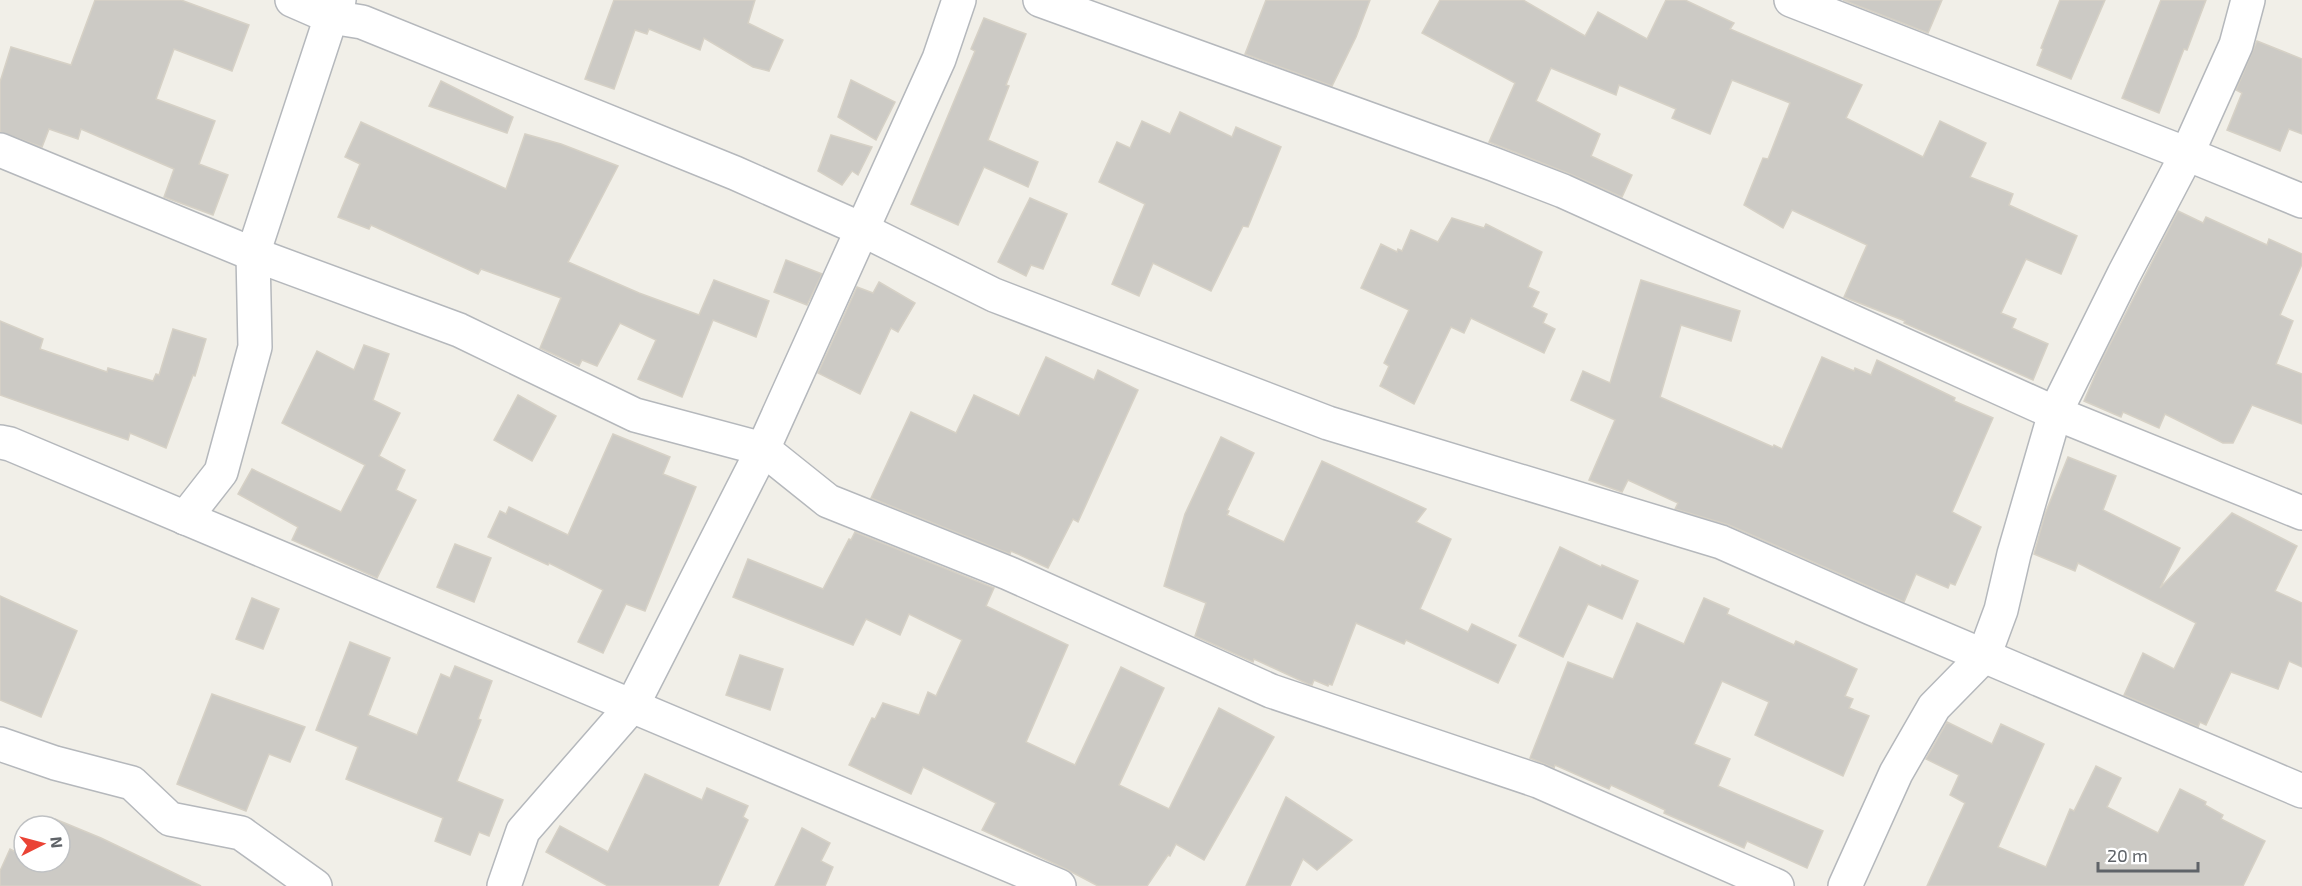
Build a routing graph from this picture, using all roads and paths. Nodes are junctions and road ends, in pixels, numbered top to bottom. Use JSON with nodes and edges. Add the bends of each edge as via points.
{"nodes":[{"id":1,"x":292,"y":0,"type":"edge"},
{"id":2,"x":959,"y":0,"type":"edge"},
{"id":3,"x":1040,"y":0,"type":"edge"},
{"id":4,"x":1791,"y":0,"type":"edge"},
{"id":5,"x":2248,"y":0,"type":"edge"},
{"id":6,"x":335,"y":8,"type":"edge"},
{"id":7,"x":0,"y":150,"type":"edge"},
{"id":8,"x":2187,"y":153,"type":"junction"},
{"id":9,"x":2302,"y":201,"type":"edge"},
{"id":10,"x":861,"y":229,"type":"junction"},
{"id":11,"x":253,"y":254,"type":"junction"},
{"id":12,"x":2055,"y":414,"type":"junction"},
{"id":13,"x":0,"y":442,"type":"edge"},
{"id":14,"x":763,"y":449,"type":"junction"},
{"id":15,"x":2302,"y":513,"type":"edge"},
{"id":16,"x":185,"y":518,"type":"junction"},
{"id":17,"x":1984,"y":656,"type":"junction"},
{"id":18,"x":632,"y":706,"type":"junction"},
{"id":19,"x":0,"y":744,"type":"edge"},
{"id":20,"x":2302,"y":791,"type":"edge"},
{"id":21,"x":315,"y":886,"type":"edge"},
{"id":22,"x":504,"y":886,"type":"edge"},
{"id":23,"x":1059,"y":886,"type":"edge"},
{"id":24,"x":1777,"y":886,"type":"edge"},
{"id":25,"x":1845,"y":886,"type":"edge"}],
"edges":[{"from":1,"to":6,"type":"street"},
{"from":2,"to":10,"type":"street","via":[[939,59]]},
{"from":3,"to":12,"type":"street","via":[[1563,192]]},
{"from":4,"to":8,"type":"street"},
{"from":5,"to":8,"type":"street","via":[[2236,45]]},
{"from":6,"to":10,"type":"street"},
{"from":6,"to":11,"type":"street"},
{"from":7,"to":11,"type":"street"},
{"from":8,"to":9,"type":"street"},
{"from":8,"to":12,"type":"street"},
{"from":10,"to":14,"type":"street"},
{"from":10,"to":17,"type":"street","via":[[994,295],[1305,414],[1721,542]]},
{"from":11,"to":14,"type":"street","via":[[459,330],[635,415]]},
{"from":11,"to":16,"type":"street","via":[[255,347],[221,472]]},
{"from":12,"to":15,"type":"street"},
{"from":12,"to":17,"type":"street","via":[[2001,610]]},
{"from":13,"to":16,"type":"street"},
{"from":14,"to":18,"type":"street"},
{"from":14,"to":24,"type":"street","via":[[828,501],[1008,573],[1271,691],[1538,781]]},
{"from":16,"to":18,"type":"street"},
{"from":17,"to":20,"type":"street"},
{"from":17,"to":25,"type":"street","via":[[1934,707],[1896,773]]},
{"from":18,"to":22,"type":"street","via":[[523,831]]},
{"from":18,"to":23,"type":"street"},
{"from":19,"to":21,"type":"street","via":[[132,783],[170,819],[241,833]]}]}
